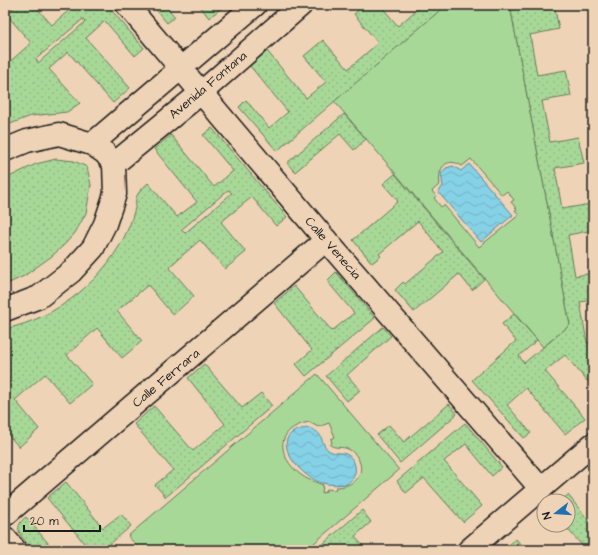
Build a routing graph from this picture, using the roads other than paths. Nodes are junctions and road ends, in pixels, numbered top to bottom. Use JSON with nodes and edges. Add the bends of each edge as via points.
{"nodes":[{"id":1,"x":127,"y":5,"type":"edge"},
{"id":2,"x":255,"y":5,"type":"edge"},
{"id":3,"x":302,"y":5,"type":"edge"},
{"id":4,"x":181,"y":68,"type":"junction"},
{"id":5,"x":202,"y":92,"type":"junction"},
{"id":6,"x":92,"y":144,"type":"junction"},
{"id":7,"x":5,"y":150,"type":"edge"},
{"id":8,"x":114,"y":164,"type":"junction"},
{"id":9,"x":326,"y":240,"type":"junction"},
{"id":10,"x":5,"y":310,"type":"edge"},
{"id":11,"x":593,"y":444,"type":"edge"},
{"id":12,"x":541,"y":489,"type":"junction"},
{"id":13,"x":5,"y":515,"type":"edge"},
{"id":14,"x":5,"y":538,"type":"edge"},
{"id":15,"x":15,"y":550,"type":"edge"},
{"id":16,"x":469,"y":550,"type":"edge"}],
"edges":[{"from":1,"to":4,"type":"street","name":"Calle Venecia"},
{"from":2,"to":4,"type":"street"},
{"from":3,"to":5,"type":"street","name":"Avenida Fontana"},
{"from":4,"to":5,"type":"street","name":"Calle Venecia"},
{"from":4,"to":6,"type":"street"},
{"from":5,"to":8,"type":"street","name":"Avenida Fontana"},
{"from":5,"to":9,"type":"street","name":"Calle Venecia"},
{"from":6,"to":7,"type":"street","via":[[59,134],[27,141]]},
{"from":6,"to":8,"type":"street","via":[[105,153]]},
{"from":8,"to":10,"type":"street","via":[[115,194],[105,224],[93,248],[71,272],[40,297]]},
{"from":9,"to":12,"type":"street","name":"Calle Venecia"},
{"from":9,"to":13,"type":"street","name":"Calle Ferrara"},
{"from":11,"to":12,"type":"street"},
{"from":12,"to":16,"type":"street"},
{"from":14,"to":15,"type":"street"}]}
